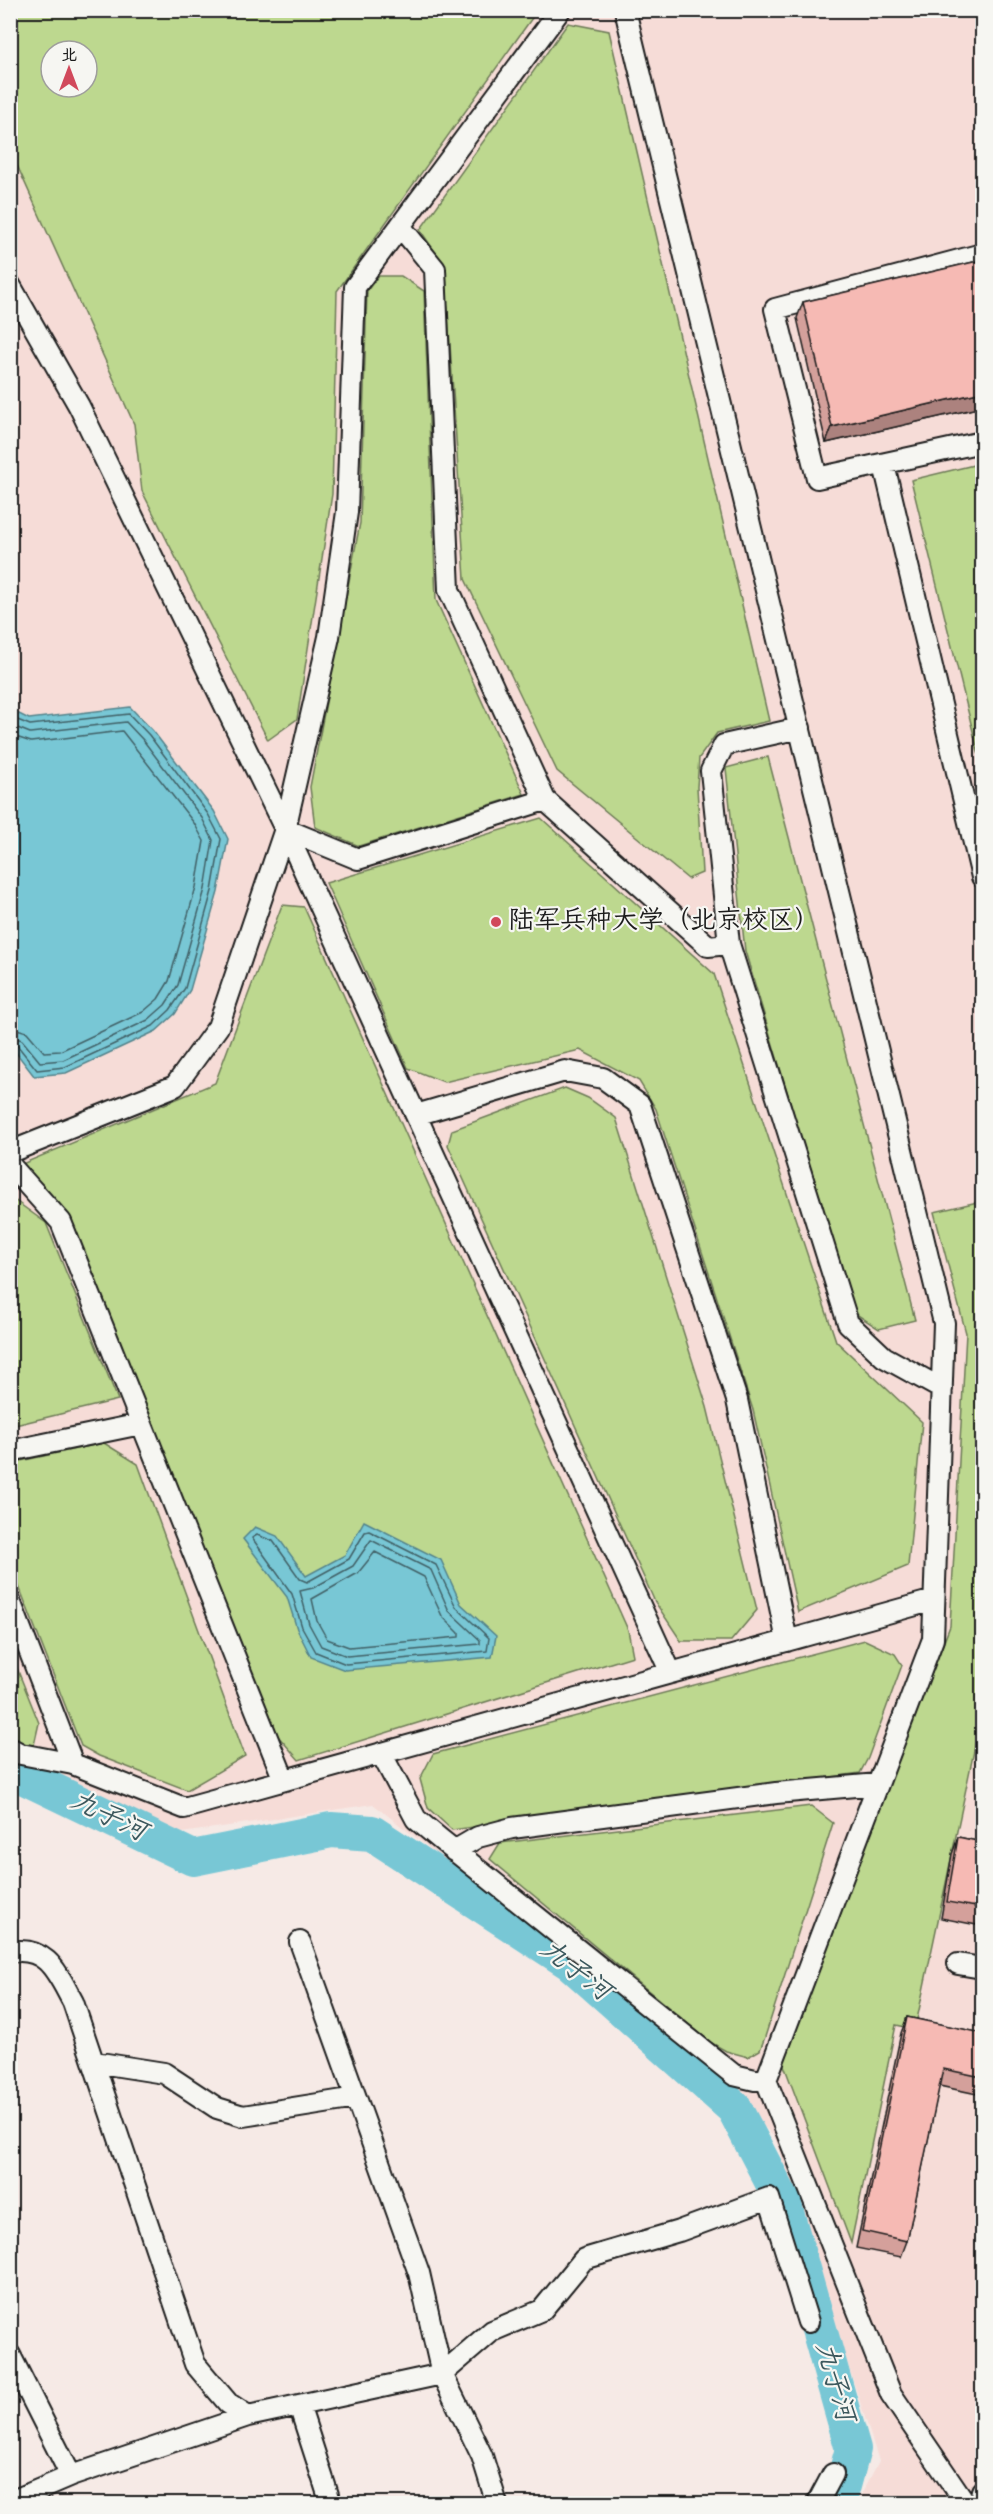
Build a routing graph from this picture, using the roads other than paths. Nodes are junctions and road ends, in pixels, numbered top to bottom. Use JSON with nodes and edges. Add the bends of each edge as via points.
{"nodes":[{"id":1,"x":560,"y":10,"type":"edge"},
{"id":2,"x":625,"y":10,"type":"edge"},
{"id":3,"x":400,"y":226,"type":"junction"},
{"id":4,"x":982,"y":254,"type":"edge"},
{"id":5,"x":10,"y":285,"type":"edge"},
{"id":6,"x":982,"y":442,"type":"edge"},
{"id":7,"x":884,"y":465,"type":"junction"},
{"id":8,"x":800,"y":728,"type":"junction"},
{"id":9,"x":545,"y":800,"type":"junction"},
{"id":10,"x":285,"y":829,"type":"junction"},
{"id":11,"x":982,"y":877,"type":"edge"},
{"id":12,"x":729,"y":944,"type":"junction"},
{"id":13,"x":416,"y":1115,"type":"junction"},
{"id":14,"x":10,"y":1152,"type":"edge"},
{"id":15,"x":10,"y":1165,"type":"edge"},
{"id":16,"x":942,"y":1389,"type":"junction"},
{"id":17,"x":141,"y":1424,"type":"junction"},
{"id":18,"x":10,"y":1451,"type":"edge"},
{"id":19,"x":934,"y":1600,"type":"junction"},
{"id":20,"x":10,"y":1601,"type":"edge"},
{"id":21,"x":787,"y":1641,"type":"junction"},
{"id":22,"x":671,"y":1673,"type":"junction"},
{"id":23,"x":10,"y":1748,"type":"edge"},
{"id":24,"x":381,"y":1753,"type":"junction"},
{"id":25,"x":72,"y":1764,"type":"junction"},
{"id":26,"x":284,"y":1780,"type":"junction"},
{"id":27,"x":878,"y":1785,"type":"junction"},
{"id":28,"x":454,"y":1851,"type":"junction"},
{"id":29,"x":300,"y":1942,"type":"dead end"},
{"id":30,"x":10,"y":1952,"type":"edge"},
{"id":31,"x":958,"y":1964,"type":"dead end"},
{"id":32,"x":982,"y":1968,"type":"edge"},
{"id":33,"x":94,"y":2062,"type":"junction"},
{"id":34,"x":766,"y":2080,"type":"junction"},
{"id":35,"x":356,"y":2098,"type":"junction"},
{"id":36,"x":808,"y":2322,"type":"dead end"},
{"id":37,"x":10,"y":2355,"type":"edge"},
{"id":38,"x":442,"y":2374,"type":"junction"},
{"id":39,"x":299,"y":2405,"type":"junction"},
{"id":40,"x":248,"y":2416,"type":"junction"},
{"id":41,"x":833,"y":2474,"type":"dead end"},
{"id":42,"x":71,"y":2476,"type":"junction"},
{"id":43,"x":982,"y":2491,"type":"edge"},
{"id":44,"x":10,"y":2502,"type":"edge"},
{"id":45,"x":332,"y":2504,"type":"edge"},
{"id":46,"x":497,"y":2504,"type":"edge"},
{"id":47,"x":817,"y":2504,"type":"edge"},
{"id":48,"x":966,"y":2504,"type":"edge"},
{"id":49,"x":979,"y":2504,"type":"edge"}],
"edges":[{"from":1,"to":3,"type":"street"},
{"from":2,"to":8,"type":"street"},
{"from":3,"to":9,"type":"street","via":[[435,269],[449,590]]},
{"from":3,"to":10,"type":"street","via":[[355,287],[347,512],[329,637]]},
{"from":4,"to":7,"type":"street","via":[[775,309],[817,478]]},
{"from":5,"to":10,"type":"street","via":[[79,406]]},
{"from":6,"to":7,"type":"street"},
{"from":7,"to":11,"type":"street"},
{"from":8,"to":12,"type":"street","via":[[724,745],[711,771]]},
{"from":8,"to":16,"type":"street","via":[[945,1323]]},
{"from":9,"to":10,"type":"street","via":[[358,859]]},
{"from":9,"to":12,"type":"street","via":[[708,946]]},
{"from":10,"to":13,"type":"street"},
{"from":10,"to":14,"type":"street","via":[[219,1027],[175,1086]]},
{"from":12,"to":16,"type":"street","via":[[848,1323],[884,1357]]},
{"from":13,"to":21,"type":"street","via":[[565,1071],[603,1078],[640,1106],[737,1400]]},
{"from":13,"to":22,"type":"street"},
{"from":15,"to":17,"type":"street","via":[[61,1222]]},
{"from":16,"to":19,"type":"street"},
{"from":17,"to":18,"type":"street"},
{"from":17,"to":26,"type":"street"},
{"from":19,"to":21,"type":"street"},
{"from":19,"to":27,"type":"street","via":[[933,1639]]},
{"from":20,"to":25,"type":"street"},
{"from":21,"to":22,"type":"street"},
{"from":22,"to":24,"type":"street"},
{"from":23,"to":25,"type":"street","via":[[21,1754]]},
{"from":24,"to":26,"type":"street"},
{"from":24,"to":28,"type":"street","via":[[416,1819]]},
{"from":25,"to":26,"type":"street","via":[[184,1808]]},
{"from":27,"to":28,"type":"street","via":[[776,1792],[513,1828],[478,1837]]},
{"from":27,"to":34,"type":"street"},
{"from":28,"to":34,"type":"street","via":[[734,2075]]},
{"from":29,"to":35,"type":"street"},
{"from":30,"to":33,"type":"street","via":[[24,1949],[50,1961],[73,2002]]},
{"from":31,"to":32,"type":"street"},
{"from":33,"to":35,"type":"street","via":[[164,2073],[217,2108],[243,2116]]},
{"from":33,"to":40,"type":"street","via":[[195,2364],[228,2403]]},
{"from":34,"to":48,"type":"street","via":[[891,2394]]},
{"from":35,"to":38,"type":"street","via":[[419,2274]]},
{"from":36,"to":38,"type":"street","via":[[769,2198],[679,2231],[584,2259],[542,2310],[492,2331]]},
{"from":37,"to":42,"type":"street"},
{"from":38,"to":39,"type":"street"},
{"from":38,"to":46,"type":"street","via":[[482,2457]]},
{"from":39,"to":40,"type":"street"},
{"from":39,"to":45,"type":"street"},
{"from":40,"to":42,"type":"street"},
{"from":41,"to":47,"type":"street"},
{"from":42,"to":44,"type":"street"},
{"from":43,"to":49,"type":"street"}]}
